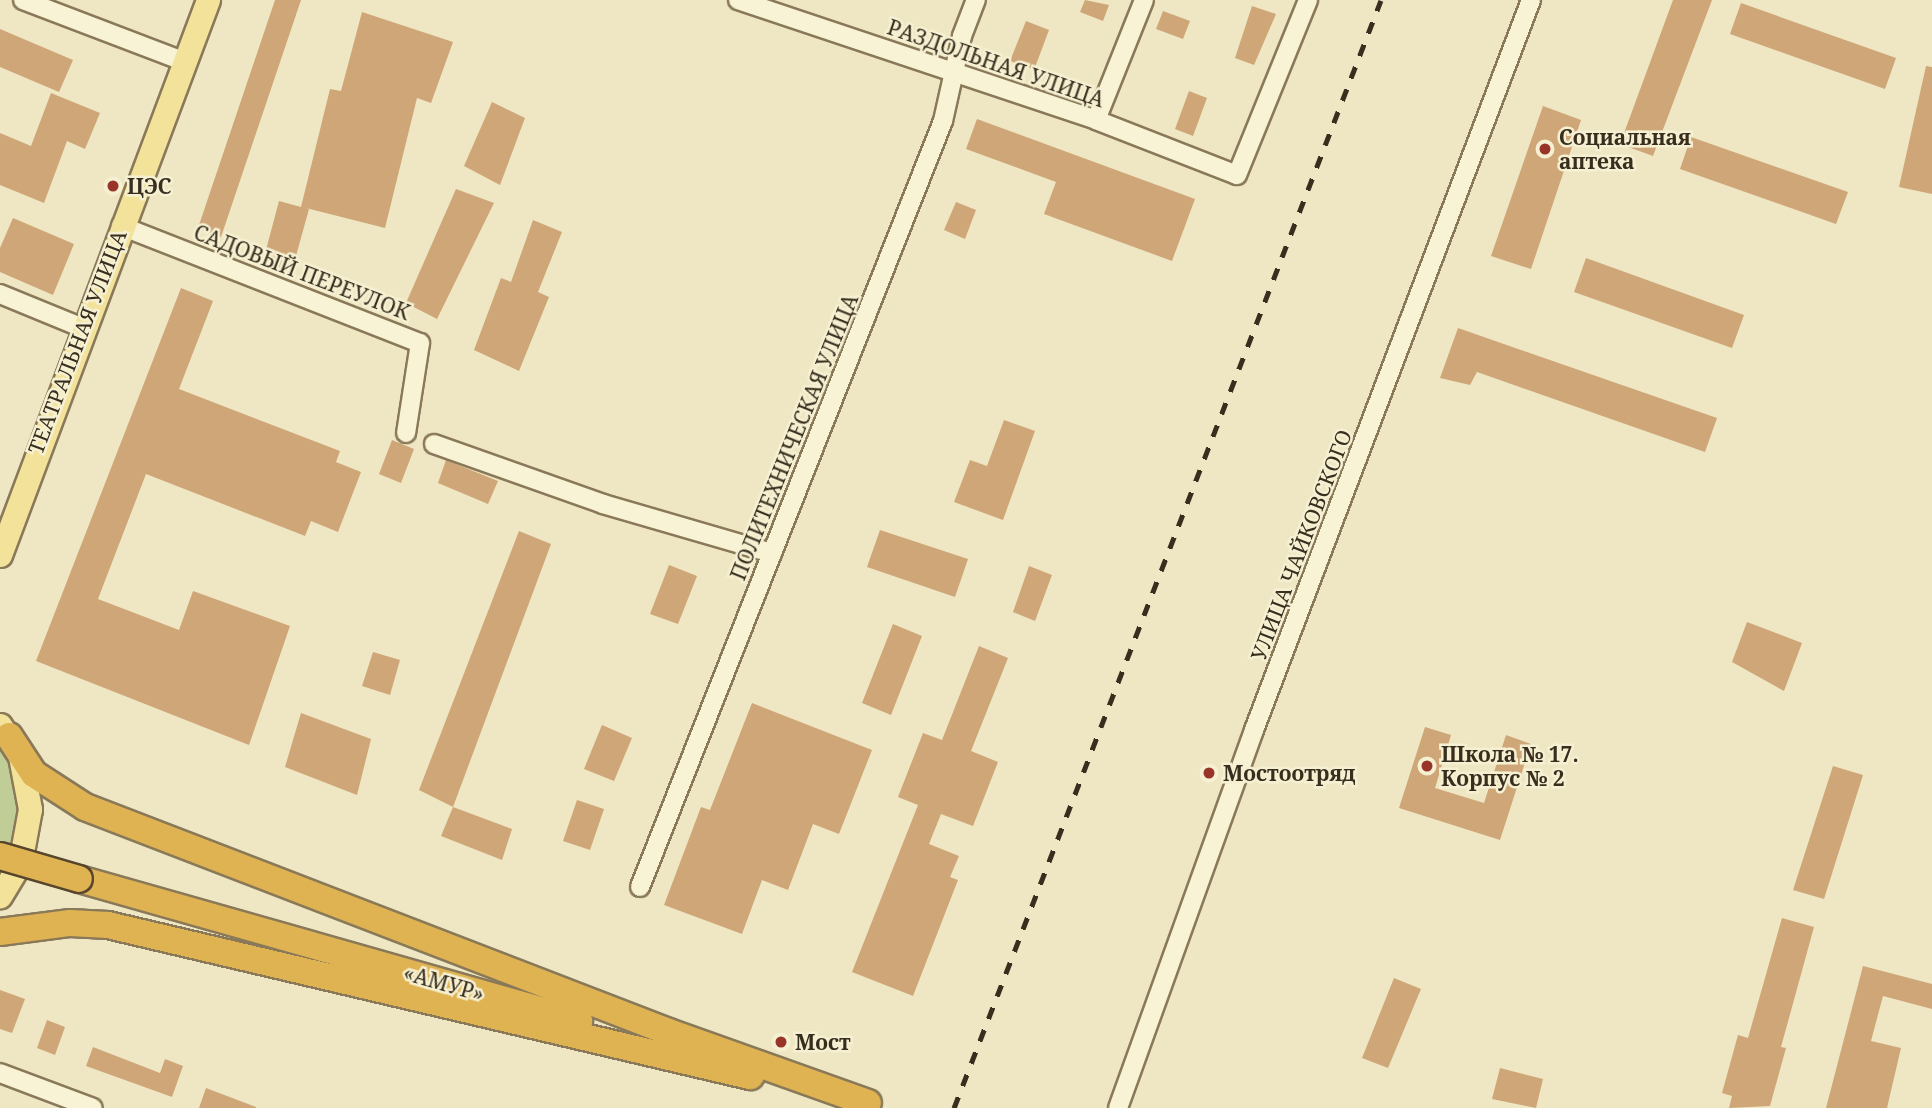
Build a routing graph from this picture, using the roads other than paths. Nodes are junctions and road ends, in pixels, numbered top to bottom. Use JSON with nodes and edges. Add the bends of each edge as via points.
{"nodes":[{"id":1,"x":23,"y":0,"type":"edge"},
{"id":2,"x":208,"y":0,"type":"edge"},
{"id":3,"x":738,"y":0,"type":"edge"},
{"id":4,"x":976,"y":0,"type":"edge"},
{"id":5,"x":1144,"y":0,"type":"edge"},
{"id":6,"x":1308,"y":0,"type":"edge"},
{"id":7,"x":1531,"y":0,"type":"edge"},
{"id":8,"x":185,"y":62,"type":"junction"},
{"id":9,"x":953,"y":73,"type":"junction"},
{"id":10,"x":1096,"y":120,"type":"junction"},
{"id":11,"x":121,"y":226,"type":"junction"},
{"id":12,"x":0,"y":293,"type":"edge"},
{"id":13,"x":83,"y":328,"type":"junction"},
{"id":14,"x":406,"y":433,"type":"dead end"},
{"id":15,"x":435,"y":444,"type":"dead end"},
{"id":16,"x":4,"y":535,"type":"edge"},
{"id":17,"x":772,"y":553,"type":"junction"},
{"id":18,"x":0,"y":555,"type":"edge"},
{"id":19,"x":3,"y":727,"type":"edge"},
{"id":20,"x":0,"y":856,"type":"edge"},
{"id":21,"x":640,"y":887,"type":"dead end"},
{"id":22,"x":0,"y":896,"type":"edge"},
{"id":23,"x":0,"y":932,"type":"edge"},
{"id":24,"x":0,"y":1073,"type":"edge"},
{"id":25,"x":878,"y":1105,"type":"edge"},
{"id":26,"x":93,"y":1108,"type":"edge"},
{"id":27,"x":1118,"y":1108,"type":"edge"}],
"edges":[{"from":1,"to":8,"type":"street"},
{"from":2,"to":8,"type":"main road","name":"ТЕАТРАЛЬНАЯ УЛИЦА"},
{"from":3,"to":9,"type":"street","name":"РАЗДОЛЬНАЯ УЛИЦА"},
{"from":4,"to":9,"type":"street","name":"ПОЛИТЕХНИЧЕСКАЯ УЛИЦА"},
{"from":5,"to":10,"type":"street"},
{"from":6,"to":10,"type":"street","name":"РАЗДОЛЬНАЯ УЛИЦА","via":[[1237,175]]},
{"from":7,"to":27,"type":"street","name":"УЛИЦА ЧАЙКОВСКОГО","via":[[1254,730]]},
{"from":8,"to":11,"type":"main road","name":"ТЕАТРАЛЬНАЯ УЛИЦА"},
{"from":9,"to":10,"type":"street","name":"РАЗДОЛЬНАЯ УЛИЦА"},
{"from":9,"to":17,"type":"street","name":"ПОЛИТЕХНИЧЕСКАЯ УЛИЦА","via":[[943,121]]},
{"from":11,"to":13,"type":"main road","name":"ТЕАТРАЛЬНАЯ УЛИЦА"},
{"from":11,"to":14,"type":"street","name":"САДОВЫЙ ПЕРЕУЛОК","via":[[419,343]]},
{"from":12,"to":13,"type":"street"},
{"from":13,"to":16,"type":"main road","name":"ТЕАТРАЛЬНАЯ УЛИЦА"},
{"from":15,"to":17,"type":"street","via":[[603,504]]},
{"from":16,"to":18,"type":"main road","name":"ТЕАТРАЛЬНАЯ УЛИЦА"},
{"from":17,"to":21,"type":"street","name":"ПОЛИТЕХНИЧЕСКАЯ УЛИЦА"},
{"from":19,"to":22,"type":"main road","via":[[27,782],[30,809],[20,863]]},
{"from":19,"to":25,"type":"highway","via":[[34,774],[85,807],[669,1032]]},
{"from":20,"to":25,"type":"highway","name":"«АМУР»","bridge":true},
{"from":23,"to":25,"type":"highway","via":[[69,923],[108,925]]},
{"from":24,"to":26,"type":"street"}]}
